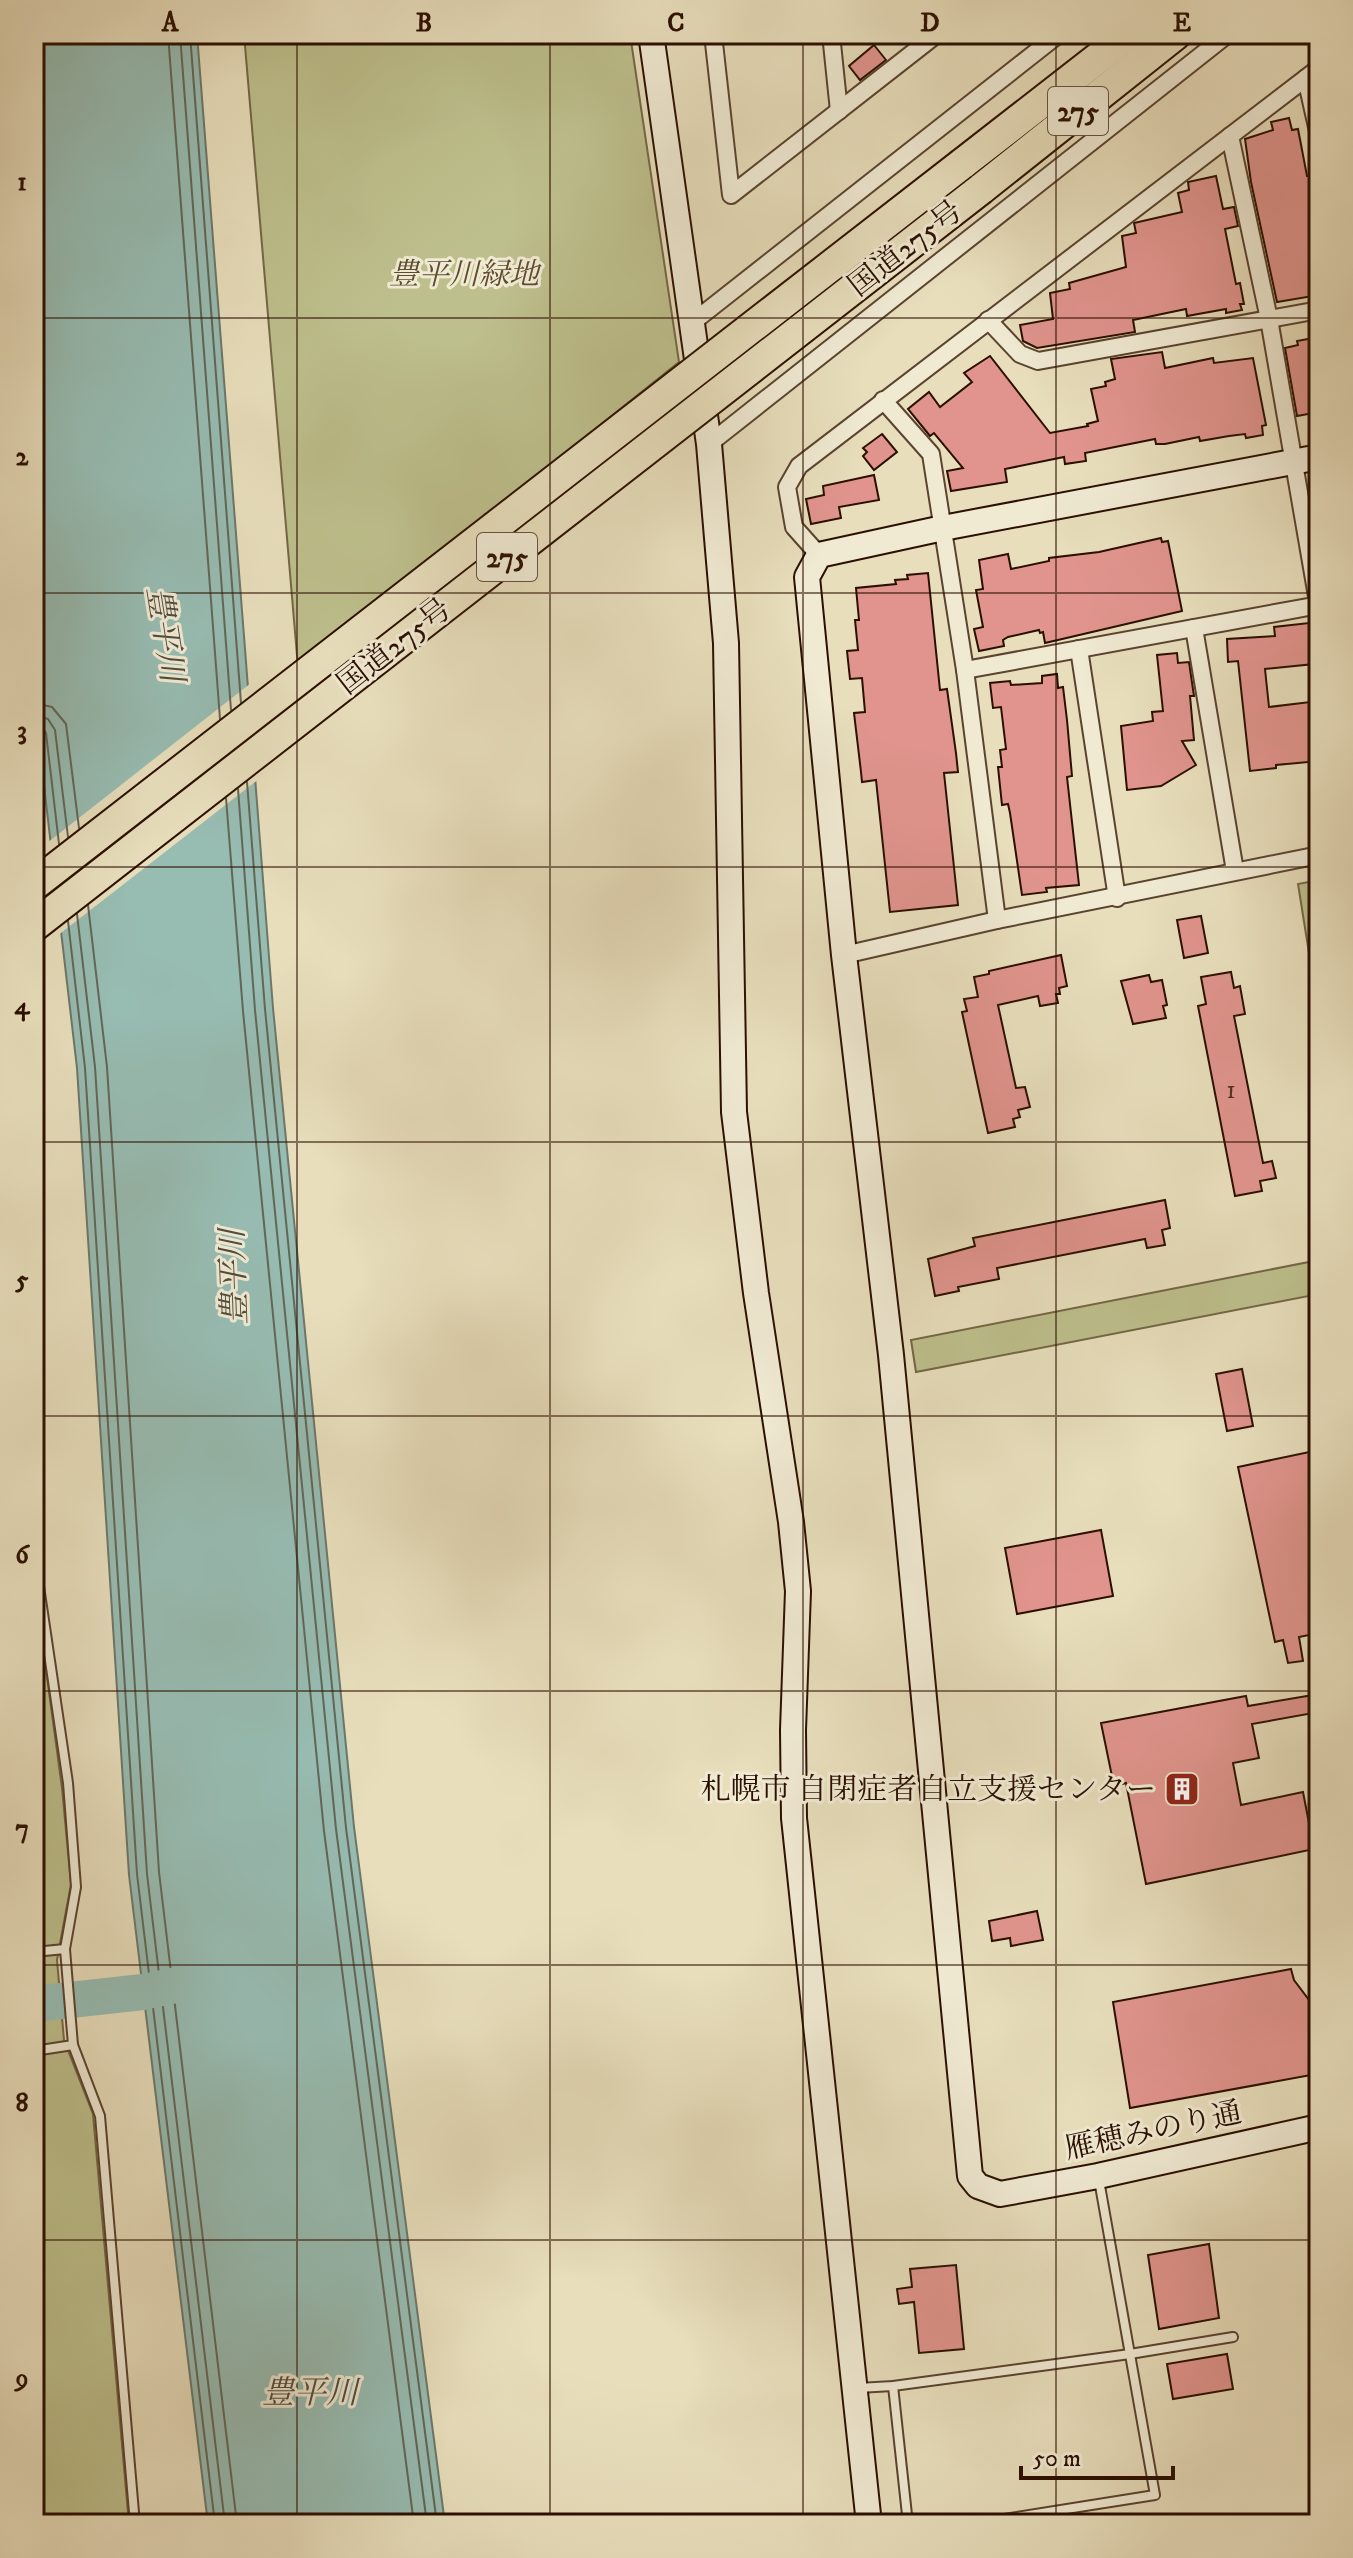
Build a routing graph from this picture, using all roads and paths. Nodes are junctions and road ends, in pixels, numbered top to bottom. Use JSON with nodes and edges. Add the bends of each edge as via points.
{"nodes":[{"id":1,"x":651,"y":34,"type":"edge"},
{"id":2,"x":713,"y":34,"type":"edge"},
{"id":3,"x":831,"y":34,"type":"edge"},
{"id":4,"x":937,"y":34,"type":"edge"},
{"id":5,"x":1059,"y":34,"type":"edge"},
{"id":6,"x":1129,"y":34,"type":"edge"},
{"id":7,"x":1176,"y":34,"type":"edge"},
{"id":8,"x":1228,"y":34,"type":"edge"},
{"id":9,"x":1313,"y":73,"type":"edge"},
{"id":10,"x":839,"y":111,"type":"junction"},
{"id":11,"x":1230,"y":136,"type":"junction"},
{"id":12,"x":1319,"y":136,"type":"edge"},
{"id":13,"x":1319,"y":310,"type":"edge"},
{"id":14,"x":1269,"y":319,"type":"junction"},
{"id":15,"x":988,"y":320,"type":"junction"},
{"id":16,"x":693,"y":322,"type":"junction"},
{"id":17,"x":883,"y":400,"type":"junction"},
{"id":18,"x":709,"y":444,"type":"junction"},
{"id":19,"x":1319,"y":457,"type":"edge"},
{"id":20,"x":1293,"y":462,"type":"junction"},
{"id":21,"x":943,"y":528,"type":"junction"},
{"id":22,"x":819,"y":555,"type":"junction"},
{"id":23,"x":1319,"y":606,"type":"edge"},
{"id":24,"x":1194,"y":628,"type":"junction"},
{"id":25,"x":1079,"y":649,"type":"junction"},
{"id":26,"x":965,"y":670,"type":"junction"},
{"id":27,"x":1319,"y":855,"type":"edge"},
{"id":28,"x":1235,"y":871,"type":"junction"},
{"id":29,"x":34,"y":885,"type":"edge"},
{"id":30,"x":1117,"y":898,"type":"junction"},
{"id":31,"x":997,"y":920,"type":"junction"},
{"id":32,"x":34,"y":926,"type":"edge"},
{"id":33,"x":844,"y":955,"type":"junction"},
{"id":34,"x":34,"y":1552,"type":"edge"},
{"id":35,"x":65,"y":1950,"type":"junction"},
{"id":36,"x":34,"y":1952,"type":"edge"},
{"id":37,"x":73,"y":2044,"type":"junction"},
{"id":38,"x":34,"y":2051,"type":"edge"},
{"id":39,"x":1319,"y":2127,"type":"edge"},
{"id":40,"x":1098,"y":2176,"type":"junction"},
{"id":41,"x":1233,"y":2337,"type":"dead end"},
{"id":42,"x":1130,"y":2354,"type":"junction"},
{"id":43,"x":893,"y":2386,"type":"junction"},
{"id":44,"x":855,"y":2389,"type":"junction"},
{"id":45,"x":135,"y":2524,"type":"edge"},
{"id":46,"x":869,"y":2524,"type":"edge"},
{"id":47,"x":908,"y":2524,"type":"edge"},
{"id":48,"x":972,"y":2524,"type":"edge"}],
"edges":[{"from":1,"to":16,"type":"street"},
{"from":2,"to":10,"type":"street","via":[[731,195]]},
{"from":3,"to":10,"type":"street"},
{"from":4,"to":10,"type":"street"},
{"from":5,"to":16,"type":"street"},
{"from":6,"to":29,"type":"highway","name":"国道275号","number":"275","bridge":true},
{"from":7,"to":32,"type":"highway","name":"国道275号","number":"275","bridge":true},
{"from":8,"to":18,"type":"street"},
{"from":9,"to":11,"type":"street"},
{"from":9,"to":12,"type":"street"},
{"from":11,"to":14,"type":"street"},
{"from":11,"to":15,"type":"street"},
{"from":13,"to":14,"type":"street"},
{"from":14,"to":15,"type":"street","via":[[1038,361],[1020,354]]},
{"from":14,"to":20,"type":"street"},
{"from":15,"to":17,"type":"street"},
{"from":16,"to":18,"type":"street"},
{"from":17,"to":21,"type":"street","via":[[931,454]]},
{"from":17,"to":22,"type":"street","via":[[799,466],[787,487],[794,527]]},
{"from":18,"to":44,"type":"street","via":[[726,643],[734,1112],[798,1591],[794,1818]]},
{"from":19,"to":20,"type":"street"},
{"from":20,"to":21,"type":"street"},
{"from":20,"to":23,"type":"street"},
{"from":21,"to":22,"type":"street"},
{"from":21,"to":26,"type":"street"},
{"from":22,"to":33,"type":"street","via":[[807,577]]},
{"from":23,"to":24,"type":"street"},
{"from":24,"to":25,"type":"street"},
{"from":24,"to":28,"type":"street"},
{"from":25,"to":26,"type":"street"},
{"from":25,"to":30,"type":"street"},
{"from":26,"to":31,"type":"street"},
{"from":27,"to":28,"type":"street"},
{"from":28,"to":30,"type":"street"},
{"from":30,"to":31,"type":"street"},
{"from":31,"to":33,"type":"street"},
{"from":33,"to":40,"type":"street","name":"雁穂みのり通","via":[[891,1355],[970,2176],[978,2186],[1000,2194]]},
{"from":34,"to":35,"type":"lane","via":[[68,1783],[76,1887]]},
{"from":35,"to":36,"type":"lane"},
{"from":35,"to":37,"type":"lane"},
{"from":37,"to":38,"type":"lane"},
{"from":37,"to":45,"type":"lane","via":[[100,2116]]},
{"from":39,"to":40,"type":"street","name":"雁穂みのり通"},
{"from":40,"to":42,"type":"lane"},
{"from":41,"to":42,"type":"lane"},
{"from":42,"to":43,"type":"lane"},
{"from":42,"to":48,"type":"lane","via":[[1155,2495]]},
{"from":43,"to":44,"type":"lane"},
{"from":43,"to":47,"type":"lane"},
{"from":44,"to":46,"type":"street"}]}
